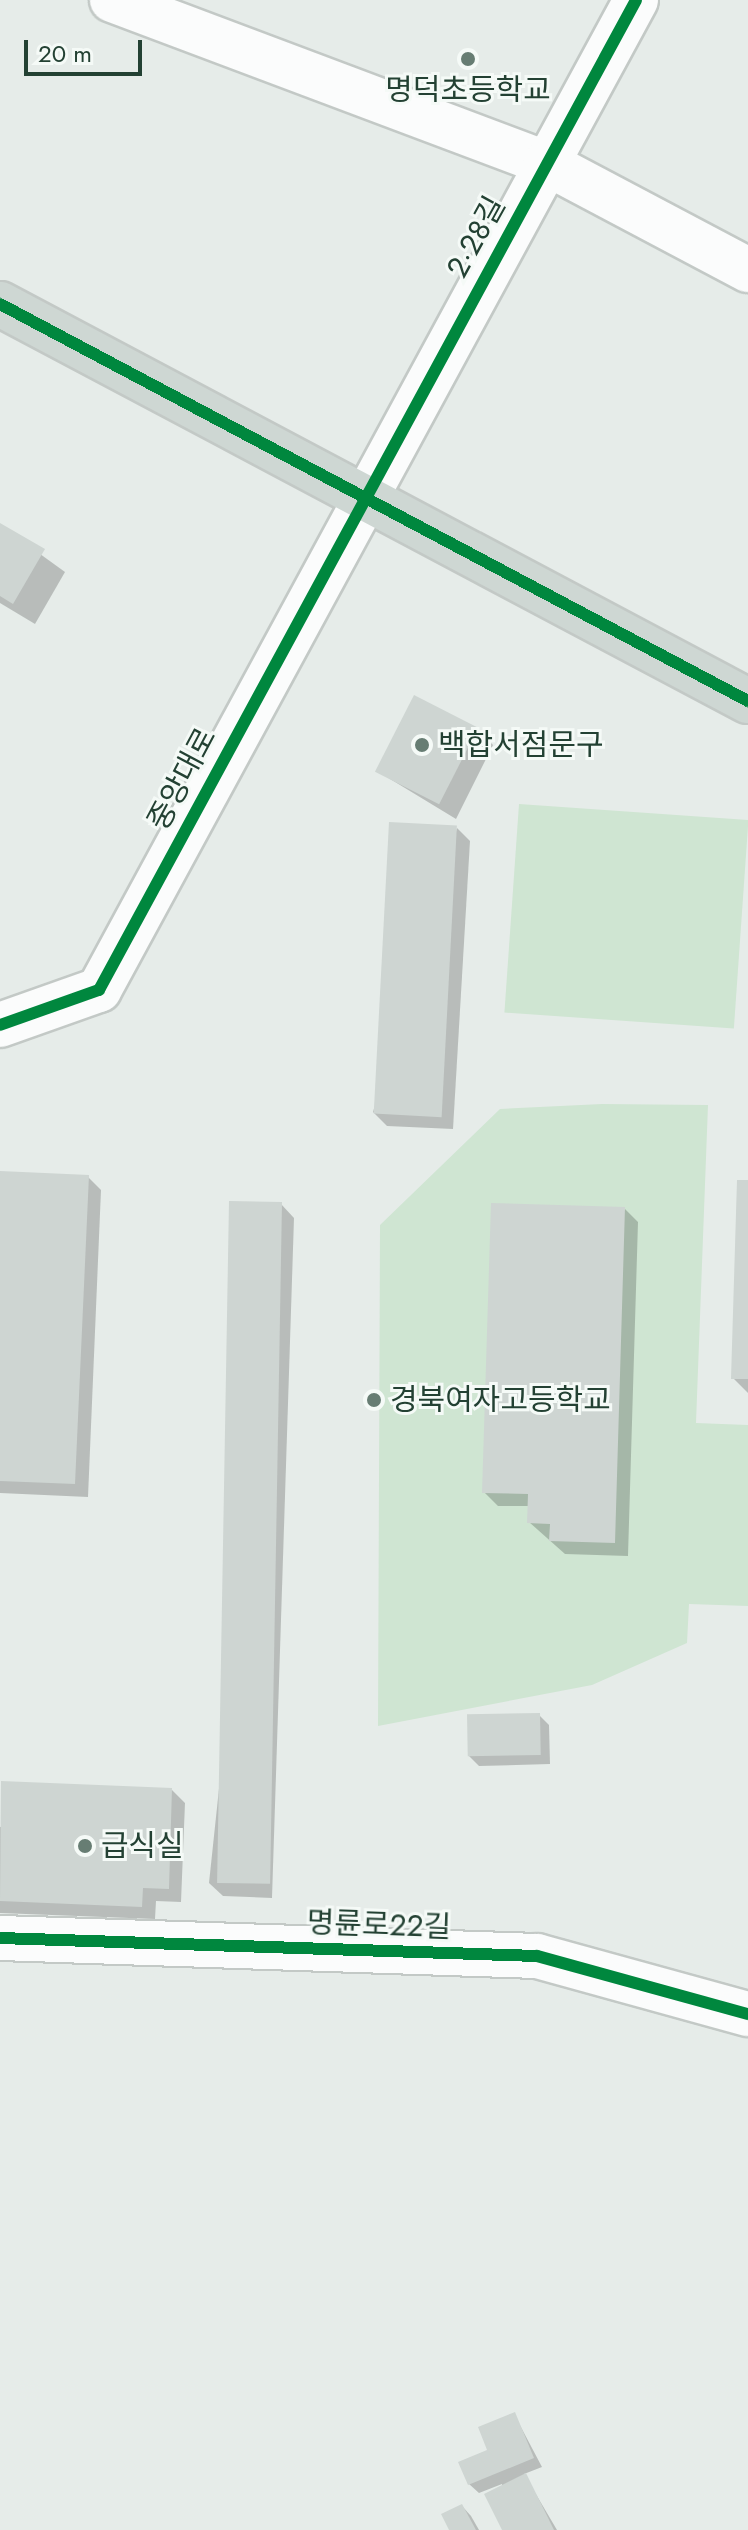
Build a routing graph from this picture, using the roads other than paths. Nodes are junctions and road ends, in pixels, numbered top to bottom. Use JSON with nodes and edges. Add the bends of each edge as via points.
{"nodes":[{"id":1,"x":636,"y":0,"type":"edge"},
{"id":2,"x":122,"y":4,"type":"edge"},
{"id":3,"x":546,"y":163,"type":"junction"},
{"id":4,"x":748,"y":270,"type":"edge"},
{"id":5,"x":0,"y":304,"type":"edge"},
{"id":6,"x":361,"y":500,"type":"junction"},
{"id":7,"x":748,"y":701,"type":"edge"},
{"id":8,"x":0,"y":1025,"type":"edge"},
{"id":9,"x":0,"y":1938,"type":"edge"},
{"id":10,"x":748,"y":2014,"type":"edge"}],
"edges":[{"from":1,"to":3,"type":"street","name":"2·28길"},
{"from":2,"to":3,"type":"street"},
{"from":3,"to":4,"type":"street"},
{"from":3,"to":6,"type":"street","name":"2·28길"},
{"from":5,"to":6,"type":"main road"},
{"from":6,"to":7,"type":"main road"},
{"from":6,"to":8,"type":"street","name":"중앙대로","via":[[99,990]]},
{"from":9,"to":10,"type":"street","name":"명륜로22길","via":[[537,1956]]}]}
